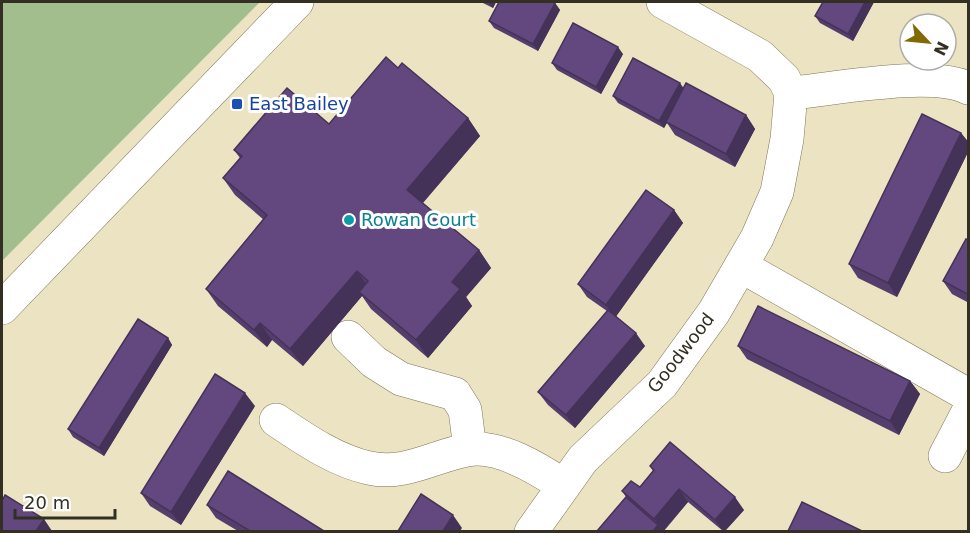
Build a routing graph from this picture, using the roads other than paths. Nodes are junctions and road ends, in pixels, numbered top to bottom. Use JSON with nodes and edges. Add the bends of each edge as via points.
{"nodes":[{"id":1,"x":297,"y":2,"type":"edge"},
{"id":2,"x":663,"y":2,"type":"edge"},
{"id":3,"x":969,"y":88,"type":"edge"},
{"id":4,"x":791,"y":93,"type":"junction"},
{"id":5,"x":741,"y":266,"type":"junction"},
{"id":6,"x":2,"y":308,"type":"edge"},
{"id":7,"x":348,"y":337,"type":"dead end"},
{"id":8,"x":969,"y":394,"type":"edge"},
{"id":9,"x":969,"y":412,"type":"edge"},
{"id":10,"x":276,"y":420,"type":"dead end"},
{"id":11,"x":470,"y":449,"type":"junction"},
{"id":12,"x":945,"y":456,"type":"dead end"},
{"id":13,"x":564,"y":486,"type":"junction"},
{"id":14,"x":531,"y":531,"type":"edge"}],
"edges":[{"from":1,"to":6,"type":"street"},
{"from":2,"to":4,"type":"street","via":[[760,56]]},
{"from":3,"to":4,"type":"street","via":[[942,81],[916,81]]},
{"from":4,"to":5,"type":"street","name":"Goodwood","via":[[777,192],[758,238]]},
{"from":5,"to":8,"type":"street"},
{"from":5,"to":13,"type":"street","name":"Goodwood","via":[[714,312],[662,384],[584,459]]},
{"from":7,"to":11,"type":"street","via":[[401,379],[455,394],[465,410]]},
{"from":9,"to":12,"type":"street"},
{"from":10,"to":11,"type":"street","via":[[307,441],[370,469],[407,469]]},
{"from":11,"to":13,"type":"street","via":[[509,455]]},
{"from":13,"to":14,"type":"street","name":"Goodwood"}]}
